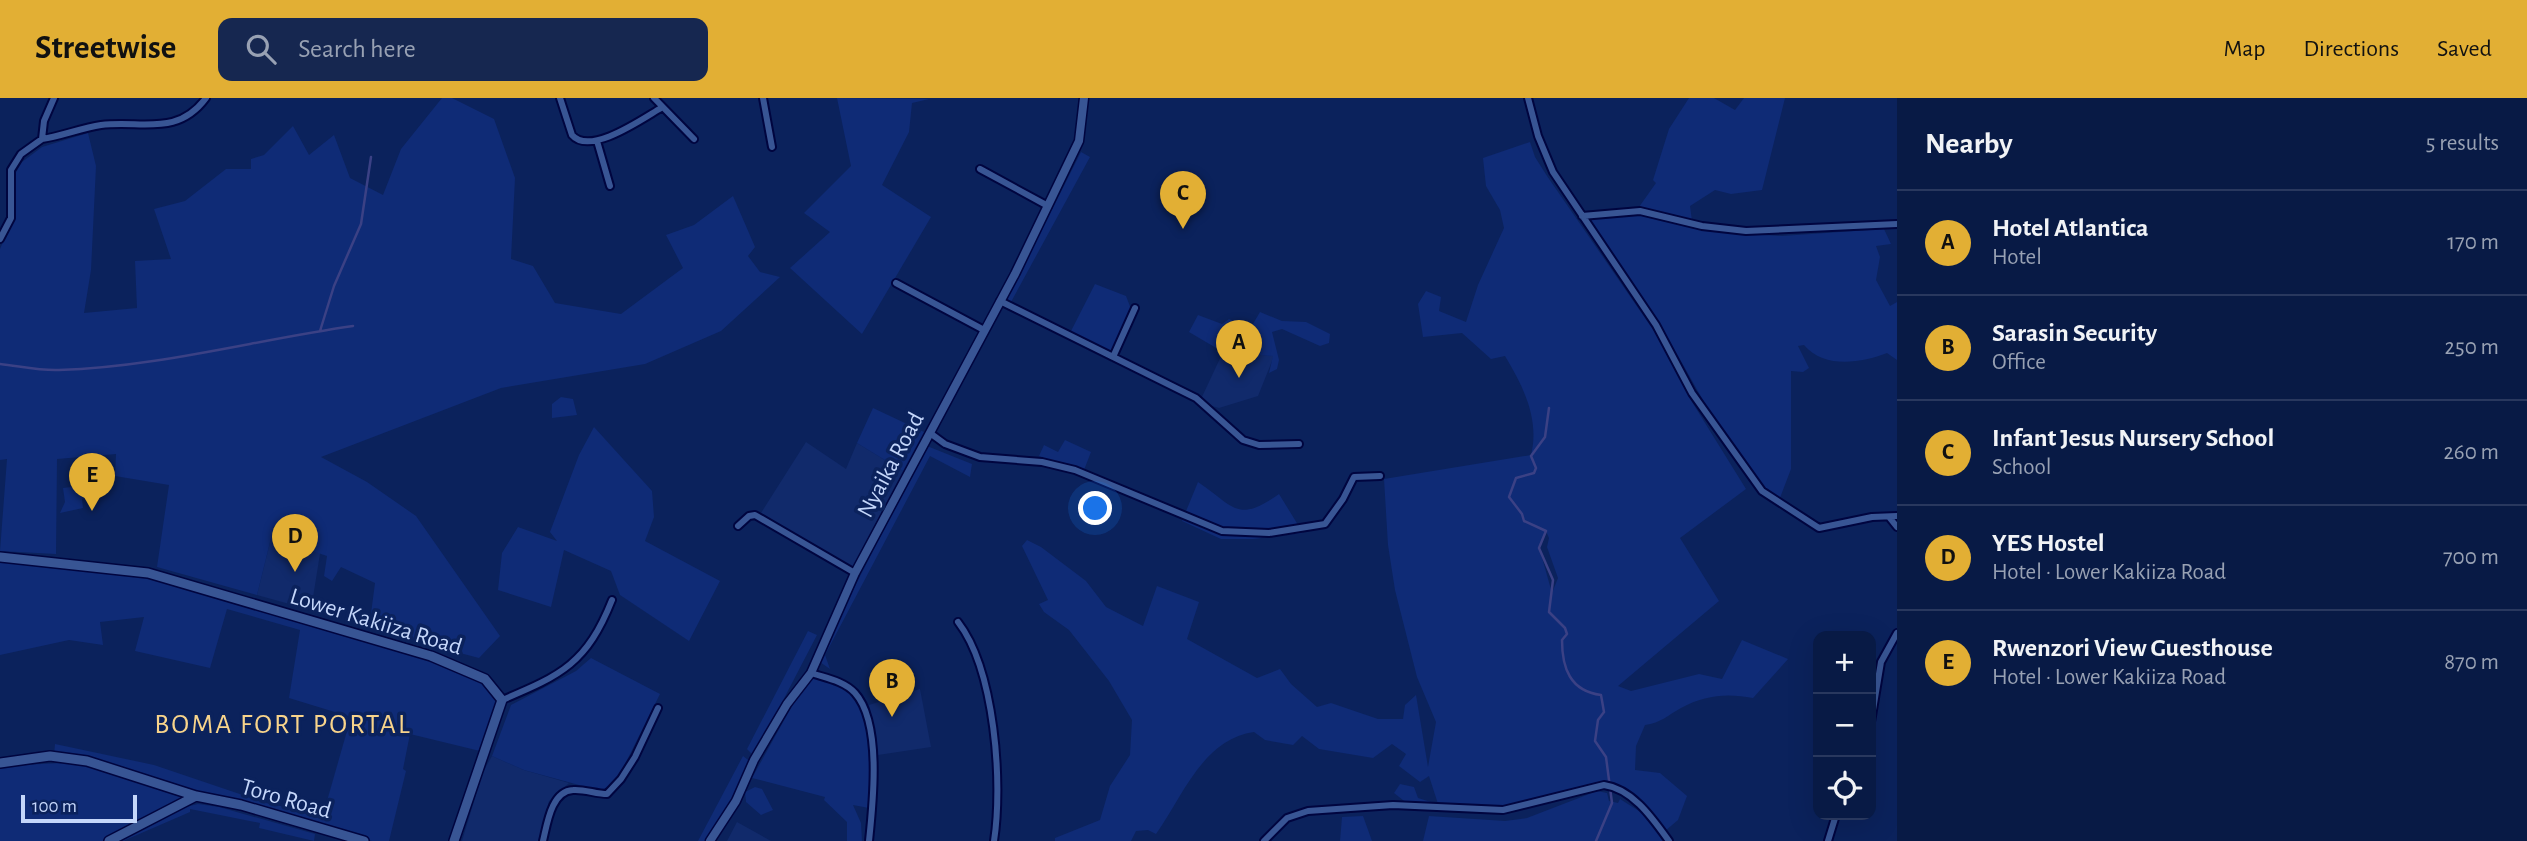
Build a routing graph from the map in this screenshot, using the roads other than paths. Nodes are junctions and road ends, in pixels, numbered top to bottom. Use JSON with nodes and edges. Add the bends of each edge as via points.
{"nodes":[{"id":1,"x":54,"y":98,"type":"edge"},
{"id":2,"x":206,"y":98,"type":"edge"},
{"id":3,"x":560,"y":98,"type":"edge"},
{"id":4,"x":654,"y":98,"type":"edge"},
{"id":5,"x":763,"y":98,"type":"edge"},
{"id":6,"x":1084,"y":98,"type":"edge"},
{"id":7,"x":1528,"y":98,"type":"edge"},
{"id":8,"x":661,"y":108,"type":"junction"},
{"id":9,"x":42,"y":139,"type":"junction"},
{"id":10,"x":694,"y":139,"type":"dead end"},
{"id":11,"x":597,"y":141,"type":"junction"},
{"id":12,"x":772,"y":147,"type":"dead end"},
{"id":13,"x":980,"y":169,"type":"dead end"},
{"id":14,"x":610,"y":186,"type":"dead end"},
{"id":15,"x":1048,"y":206,"type":"junction"},
{"id":16,"x":1582,"y":216,"type":"junction"},
{"id":17,"x":1897,"y":223,"type":"edge"},
{"id":18,"x":0,"y":239,"type":"edge"},
{"id":19,"x":896,"y":282,"type":"dead end"},
{"id":20,"x":1000,"y":301,"type":"junction"},
{"id":21,"x":1135,"y":308,"type":"dead end"},
{"id":22,"x":984,"y":330,"type":"junction"},
{"id":23,"x":1113,"y":357,"type":"junction"},
{"id":24,"x":930,"y":433,"type":"junction"},
{"id":25,"x":1299,"y":444,"type":"dead end"},
{"id":26,"x":1380,"y":476,"type":"dead end"},
{"id":27,"x":1897,"y":516,"type":"edge"},
{"id":28,"x":1889,"y":517,"type":"junction"},
{"id":29,"x":738,"y":526,"type":"dead end"},
{"id":30,"x":1897,"y":527,"type":"edge"},
{"id":31,"x":0,"y":557,"type":"edge"},
{"id":32,"x":855,"y":573,"type":"junction"},
{"id":33,"x":612,"y":600,"type":"dead end"},
{"id":34,"x":958,"y":622,"type":"dead end"},
{"id":35,"x":1897,"y":633,"type":"edge"},
{"id":36,"x":811,"y":673,"type":"junction"},
{"id":37,"x":1876,"y":694,"type":"edge"},
{"id":38,"x":502,"y":700,"type":"junction"},
{"id":39,"x":658,"y":708,"type":"dead end"},
{"id":40,"x":0,"y":763,"type":"edge"},
{"id":41,"x":196,"y":796,"type":"junction"},
{"id":42,"x":1834,"y":820,"type":"edge"},
{"id":43,"x":109,"y":841,"type":"edge"},
{"id":44,"x":365,"y":841,"type":"edge"},
{"id":45,"x":454,"y":841,"type":"edge"},
{"id":46,"x":543,"y":841,"type":"edge"},
{"id":47,"x":710,"y":841,"type":"edge"},
{"id":48,"x":869,"y":841,"type":"edge"},
{"id":49,"x":994,"y":841,"type":"edge"},
{"id":50,"x":1264,"y":841,"type":"edge"},
{"id":51,"x":1669,"y":841,"type":"edge"},
{"id":52,"x":1828,"y":841,"type":"edge"}],
"edges":[{"from":1,"to":9,"type":"street"},
{"from":2,"to":9,"type":"street","via":[[196,111],[171,124],[112,124]]},
{"from":3,"to":11,"type":"street","via":[[576,139]]},
{"from":4,"to":8,"type":"street"},
{"from":5,"to":12,"type":"street"},
{"from":6,"to":15,"type":"street","name":"Nyaika Road","via":[[1079,141]]},
{"from":7,"to":16,"type":"street","via":[[1546,157]]},
{"from":8,"to":10,"type":"street"},
{"from":8,"to":11,"type":"street"},
{"from":9,"to":18,"type":"street","via":[[21,154],[11,170],[11,218]]},
{"from":11,"to":14,"type":"street"},
{"from":13,"to":15,"type":"street"},
{"from":15,"to":20,"type":"street","name":"Nyaika Road"},
{"from":16,"to":17,"type":"street","via":[[1640,211],[1746,231]]},
{"from":16,"to":28,"type":"street","via":[[1656,325],[1692,393],[1762,491],[1819,528]]},
{"from":19,"to":22,"type":"street"},
{"from":20,"to":22,"type":"street","name":"Nyaika Road"},
{"from":20,"to":23,"type":"street"},
{"from":21,"to":23,"type":"street"},
{"from":22,"to":24,"type":"street","name":"Nyaika Road"},
{"from":23,"to":25,"type":"street","via":[[1196,398],[1243,440],[1259,445]]},
{"from":24,"to":26,"type":"street","via":[[980,457],[1065,467],[1222,531],[1269,533],[1325,524],[1354,477]]},
{"from":24,"to":32,"type":"street","name":"Nyaika Road"},
{"from":27,"to":28,"type":"street"},
{"from":28,"to":30,"type":"street"},
{"from":29,"to":32,"type":"street","via":[[755,515]]},
{"from":31,"to":38,"type":"main road","name":"Lower Kakiiza Road","via":[[148,573],[432,656],[485,678]]},
{"from":32,"to":36,"type":"street","name":"Nyaika Road"},
{"from":33,"to":38,"type":"street","via":[[603,624],[577,661]]},
{"from":34,"to":49,"type":"street","via":[[975,652],[997,758],[999,800]]},
{"from":35,"to":37,"type":"street","via":[[1881,662]]},
{"from":36,"to":47,"type":"street","name":"Nyaika Road","via":[[787,704]]},
{"from":36,"to":48,"type":"street","via":[[841,683],[863,706],[873,770]]},
{"from":38,"to":45,"type":"main road"},
{"from":39,"to":46,"type":"street","via":[[621,779],[607,794],[574,789],[561,795]]},
{"from":40,"to":41,"type":"main road","name":"Toro Road","via":[[50,756],[87,761]]},
{"from":41,"to":43,"type":"main road"},
{"from":41,"to":44,"type":"main road","name":"Toro Road"},
{"from":42,"to":52,"type":"street"},
{"from":50,"to":51,"type":"street","via":[[1287,818],[1308,811],[1393,805],[1503,810],[1604,785],[1619,789],[1640,805]]}]}
